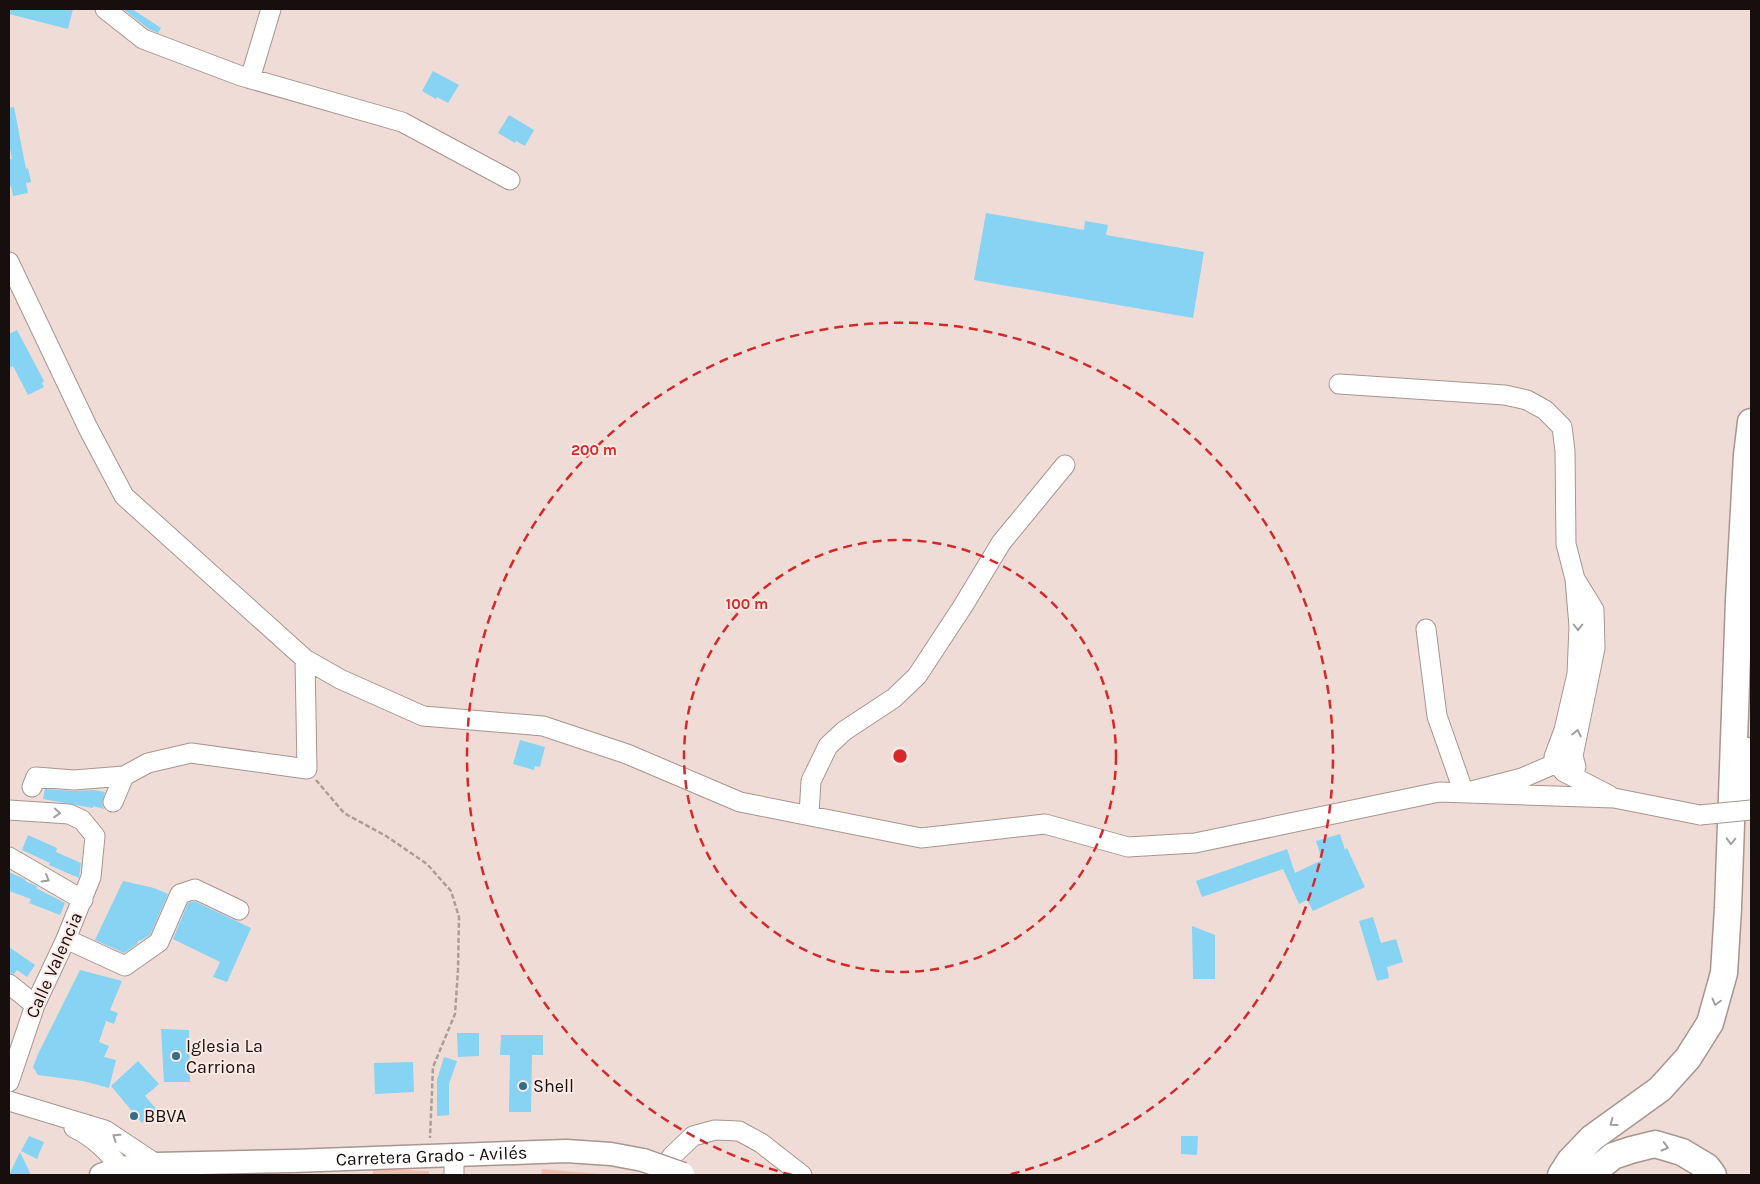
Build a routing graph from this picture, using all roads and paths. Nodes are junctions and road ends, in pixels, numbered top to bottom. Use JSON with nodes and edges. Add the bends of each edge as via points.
{"nodes":[{"id":1,"x":106,"y":9,"type":"edge"},
{"id":2,"x":271,"y":9,"type":"edge"},
{"id":3,"x":250,"y":79,"type":"junction"},
{"id":4,"x":510,"y":180,"type":"dead end"},
{"id":5,"x":9,"y":262,"type":"edge"},
{"id":6,"x":1339,"y":384,"type":"dead end"},
{"id":7,"x":1751,"y":422,"type":"edge"},
{"id":8,"x":1065,"y":465,"type":"dead end"},
{"id":9,"x":1739,"y":600,"type":"junction"},
{"id":10,"x":1426,"y":629,"type":"dead end"},
{"id":11,"x":305,"y":660,"type":"junction"},
{"id":12,"x":1742,"y":688,"type":"junction"},
{"id":13,"x":1565,"y":760,"type":"junction"},
{"id":14,"x":1751,"y":760,"type":"edge"},
{"id":15,"x":307,"y":770,"type":"junction"},
{"id":16,"x":124,"y":776,"type":"junction"},
{"id":17,"x":32,"y":787,"type":"dead end"},
{"id":18,"x":1464,"y":793,"type":"junction"},
{"id":19,"x":1751,"y":793,"type":"edge"},
{"id":20,"x":1614,"y":798,"type":"junction"},
{"id":21,"x":112,"y":802,"type":"dead end"},
{"id":22,"x":9,"y":810,"type":"edge"},
{"id":23,"x":1751,"y":810,"type":"edge"},
{"id":24,"x":809,"y":816,"type":"junction"},
{"id":25,"x":9,"y":857,"type":"edge"},
{"id":26,"x":83,"y":900,"type":"junction"},
{"id":27,"x":239,"y":910,"type":"dead end"},
{"id":28,"x":66,"y":939,"type":"junction"},
{"id":29,"x":9,"y":984,"type":"edge"},
{"id":30,"x":35,"y":1006,"type":"junction"},
{"id":31,"x":9,"y":1082,"type":"edge"},
{"id":32,"x":17,"y":1104,"type":"edge"},
{"id":33,"x":429,"y":1156,"type":"junction"},
{"id":34,"x":156,"y":1164,"type":"junction"},
{"id":35,"x":454,"y":1165,"type":"edge"},
{"id":36,"x":656,"y":1171,"type":"edge"},
{"id":37,"x":111,"y":1172,"type":"edge"},
{"id":38,"x":685,"y":1175,"type":"edge"},
{"id":39,"x":802,"y":1175,"type":"edge"},
{"id":40,"x":1561,"y":1175,"type":"edge"},
{"id":41,"x":1590,"y":1175,"type":"edge"},
{"id":42,"x":1713,"y":1175,"type":"edge"}],
"edges":[{"from":1,"to":3,"type":"street","via":[[143,39]]},
{"from":2,"to":3,"type":"street"},
{"from":3,"to":4,"type":"street","via":[[402,122]]},
{"from":5,"to":11,"type":"street","via":[[124,496]]},
{"from":6,"to":13,"type":"street","via":[[1505,395],[1526,400],[1545,410],[1562,427],[1566,544],[1575,579],[1579,626],[1577,674],[1554,757]]},
{"from":7,"to":9,"type":"highway"},
{"from":8,"to":24,"type":"street","via":[[1001,543],[917,676],[894,698],[844,731],[828,746],[811,781]]},
{"from":9,"to":12,"type":"highway"},
{"from":9,"to":40,"type":"highway","one_way":true,"via":[[1724,973],[1710,1023],[1688,1058],[1660,1089],[1592,1138]]},
{"from":10,"to":18,"type":"street","via":[[1437,716]]},
{"from":11,"to":15,"type":"street"},
{"from":11,"to":24,"type":"street","via":[[423,716],[543,726],[627,754],[740,802]]},
{"from":12,"to":14,"type":"highway"},
{"from":12,"to":19,"type":"highway"},
{"from":13,"to":18,"type":"street","via":[[1522,778]]},
{"from":13,"to":20,"type":"street","via":[[1564,772]]},
{"from":15,"to":16,"type":"street","via":[[191,753],[148,763]]},
{"from":15,"to":33,"type":"path","via":[[344,813],[427,864],[451,891],[459,917],[455,1014],[433,1066]]},
{"from":16,"to":17,"type":"street","via":[[74,780],[36,777]]},
{"from":16,"to":21,"type":"street"},
{"from":18,"to":20,"type":"street"},
{"from":18,"to":24,"type":"street","via":[[1439,792],[1195,843],[1128,847],[1045,824],[921,838]]},
{"from":20,"to":23,"type":"street","bridge":true,"via":[[1700,816]]},
{"from":22,"to":26,"type":"street","name":"Calle Valencia","one_way":true,"via":[[69,814],[82,820],[95,836],[91,877]]},
{"from":25,"to":26,"type":"street","one_way":true},
{"from":26,"to":28,"type":"street","name":"Calle Valencia"},
{"from":27,"to":28,"type":"street","via":[[195,889],[180,894],[159,942],[126,966]]},
{"from":28,"to":30,"type":"street","name":"Calle Valencia"},
{"from":29,"to":30,"type":"street"},
{"from":30,"to":31,"type":"street","name":"Calle Valencia"},
{"from":34,"to":32,"type":"street","one_way":true,"via":[[105,1130]]},
{"from":32,"to":37,"type":"street","via":[[88,1134],[106,1150]]},
{"from":33,"to":34,"type":"main road","name":"Carretera Grado - Avilés"},
{"from":33,"to":35,"type":"main road","name":"Carretera Grado - Avilés"},
{"from":34,"to":37,"type":"main road","name":"Carretera Grado - Avilés"},
{"from":35,"to":36,"type":"main road","name":"Carretera Grado - Avilés","via":[[566,1152],[611,1154]]},
{"from":36,"to":38,"type":"main road","name":"Carretera Grado - Avilés","bridge":true},
{"from":36,"to":39,"type":"street","via":[[693,1136],[715,1130],[739,1131],[761,1143]]},
{"from":41,"to":42,"type":"highway","one_way":true,"via":[[1612,1156],[1655,1144],[1682,1152],[1707,1167]]}]}
